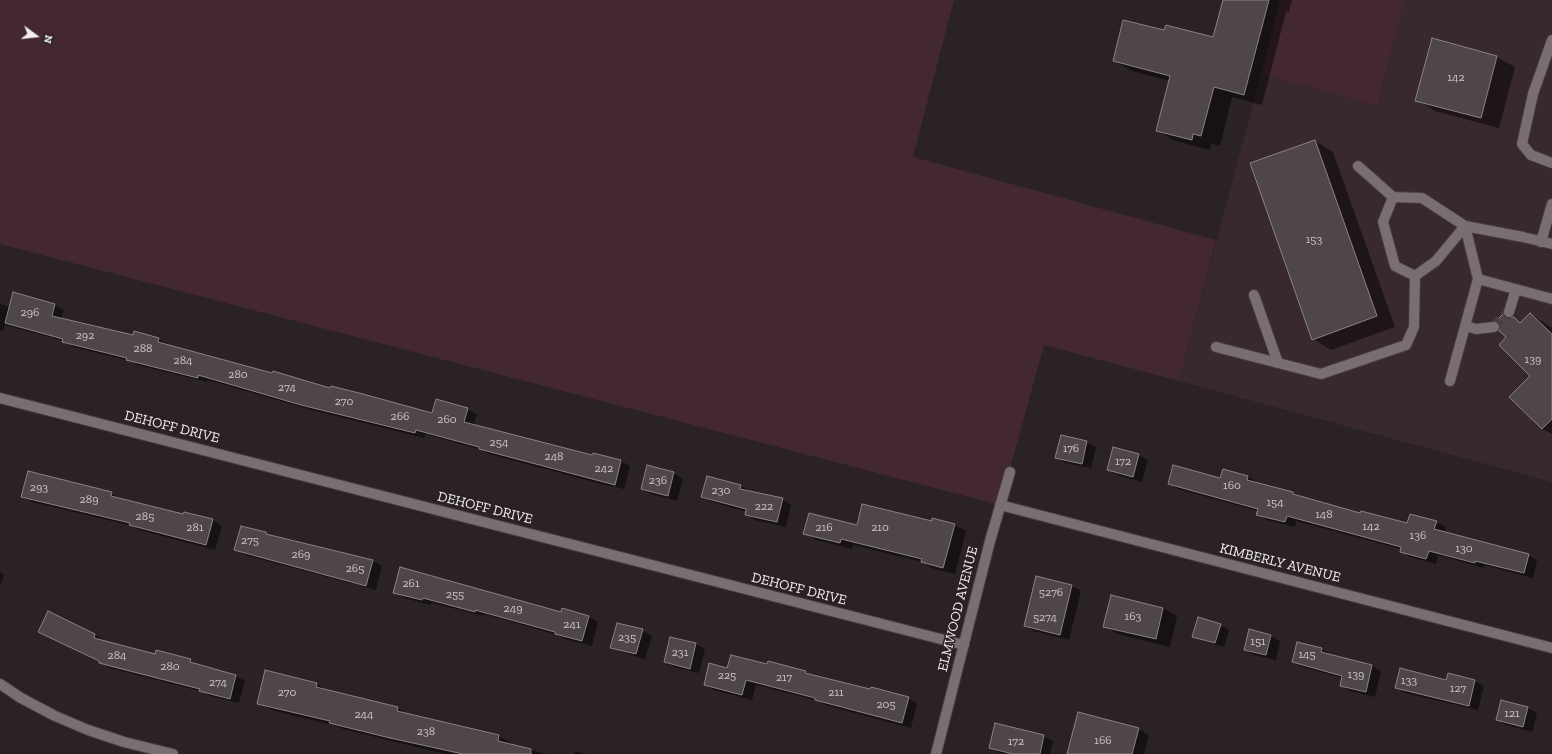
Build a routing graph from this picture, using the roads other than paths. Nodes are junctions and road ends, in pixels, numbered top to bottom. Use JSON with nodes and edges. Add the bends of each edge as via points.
{"nodes":[{"id":1,"x":1552,"y":40,"type":"edge"},
{"id":2,"x":1552,"y":163,"type":"edge"},
{"id":3,"x":1358,"y":166,"type":"dead end"},
{"id":4,"x":1393,"y":197,"type":"junction"},
{"id":5,"x":1552,"y":204,"type":"edge"},
{"id":6,"x":1465,"y":226,"type":"junction"},
{"id":7,"x":1541,"y":242,"type":"junction"},
{"id":8,"x":1552,"y":244,"type":"edge"},
{"id":9,"x":1415,"y":276,"type":"junction"},
{"id":10,"x":1478,"y":280,"type":"junction"},
{"id":11,"x":1516,"y":289,"type":"junction"},
{"id":12,"x":1254,"y":295,"type":"dead end"},
{"id":13,"x":1552,"y":299,"type":"edge"},
{"id":14,"x":1509,"y":312,"type":"tunnel mouth"},
{"id":15,"x":1465,"y":326,"type":"junction"},
{"id":16,"x":1494,"y":327,"type":"tunnel mouth"},
{"id":17,"x":1216,"y":347,"type":"dead end"},
{"id":18,"x":1278,"y":363,"type":"junction"},
{"id":19,"x":1450,"y":381,"type":"dead end"},
{"id":20,"x":0,"y":398,"type":"edge"},
{"id":21,"x":1010,"y":472,"type":"dead end"},
{"id":22,"x":1000,"y":505,"type":"junction"},
{"id":23,"x":964,"y":645,"type":"junction"},
{"id":24,"x":1552,"y":648,"type":"edge"},
{"id":25,"x":0,"y":684,"type":"edge"},
{"id":26,"x":173,"y":754,"type":"edge"},
{"id":27,"x":936,"y":754,"type":"edge"}],
"edges":[{"from":1,"to":2,"type":"street","via":[[1534,94],[1522,144],[1531,155]]},
{"from":3,"to":4,"type":"street"},
{"from":4,"to":6,"type":"street","via":[[1422,198]]},
{"from":4,"to":9,"type":"street","via":[[1383,222],[1395,266]]},
{"from":5,"to":7,"type":"street"},
{"from":6,"to":7,"type":"street"},
{"from":6,"to":9,"type":"street","via":[[1436,261]]},
{"from":6,"to":10,"type":"street"},
{"from":7,"to":8,"type":"street"},
{"from":9,"to":18,"type":"street","via":[[1414,327],[1406,345],[1321,374]]},
{"from":10,"to":11,"type":"street"},
{"from":10,"to":15,"type":"street"},
{"from":11,"to":13,"type":"street"},
{"from":11,"to":14,"type":"street"},
{"from":12,"to":18,"type":"street"},
{"from":15,"to":16,"type":"street","via":[[1476,329]]},
{"from":15,"to":19,"type":"street"},
{"from":17,"to":18,"type":"street"},
{"from":20,"to":23,"type":"street","name":"DEHOFF DRIVE"},
{"from":21,"to":22,"type":"street","name":"ELMWOOD AVENUE"},
{"from":22,"to":23,"type":"street","name":"ELMWOOD AVENUE"},
{"from":22,"to":24,"type":"street","name":"KIMBERLY AVENUE"},
{"from":23,"to":27,"type":"street","name":"ELMWOOD AVENUE"},
{"from":25,"to":26,"type":"street","via":[[55,716],[88,730]]}]}
